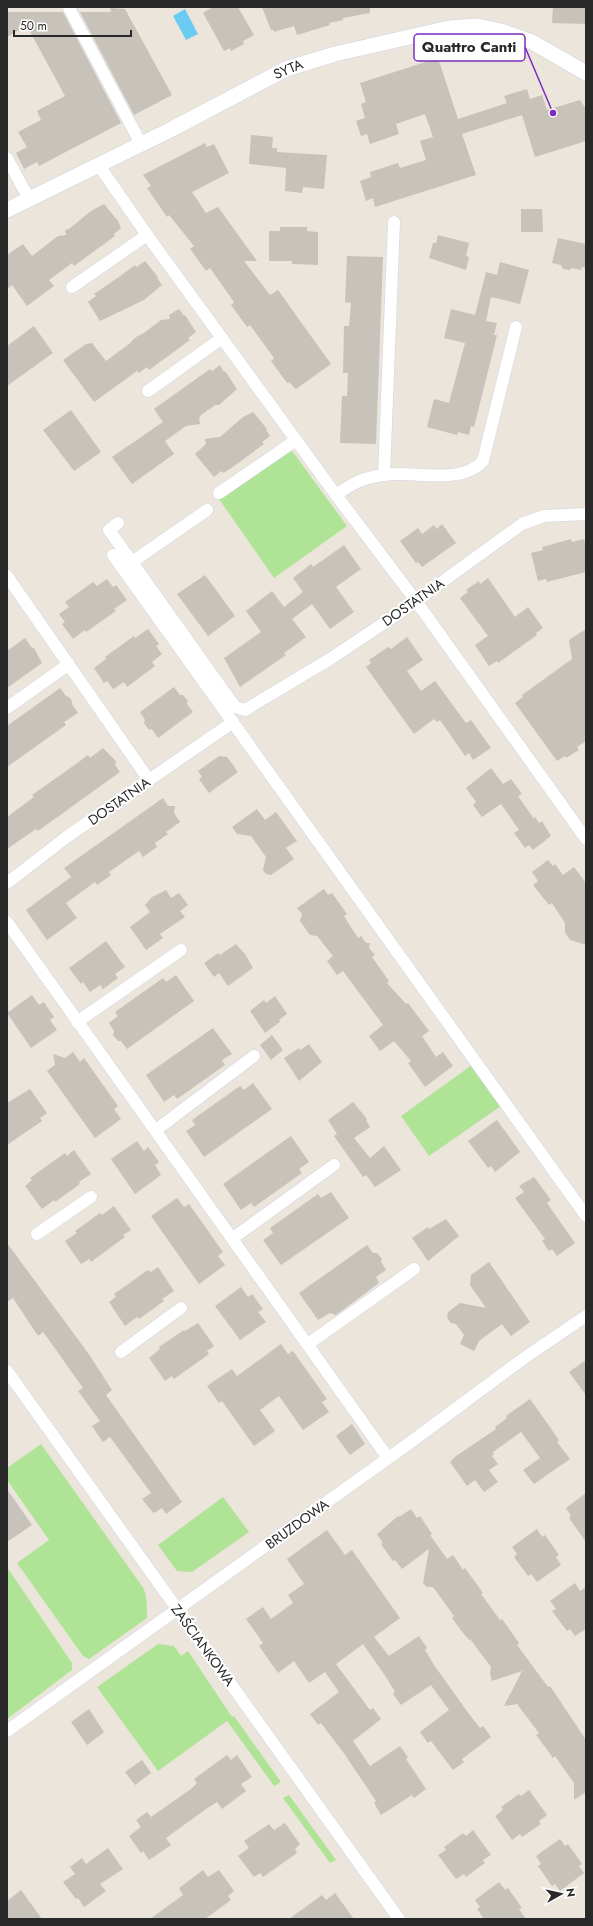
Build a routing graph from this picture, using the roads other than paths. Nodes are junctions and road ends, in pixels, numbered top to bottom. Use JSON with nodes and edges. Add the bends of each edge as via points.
{"nodes":[{"id":1,"x":69,"y":8,"type":"dead end"},
{"id":2,"x":586,"y":73,"type":"edge"},
{"id":3,"x":141,"y":144,"type":"junction"},
{"id":4,"x":7,"y":158,"type":"edge"},
{"id":5,"x":98,"y":164,"type":"junction"},
{"id":6,"x":29,"y":199,"type":"junction"},
{"id":7,"x":7,"y":210,"type":"edge"},
{"id":8,"x":394,"y":222,"type":"dead end"},
{"id":9,"x":147,"y":235,"type":"junction"},
{"id":10,"x":72,"y":287,"type":"dead end"},
{"id":11,"x":516,"y":327,"type":"dead end"},
{"id":12,"x":222,"y":338,"type":"junction"},
{"id":13,"x":148,"y":392,"type":"dead end"},
{"id":14,"x":296,"y":440,"type":"junction"},
{"id":15,"x":384,"y":474,"type":"junction"},
{"id":16,"x":219,"y":493,"type":"dead end"},
{"id":17,"x":336,"y":495,"type":"junction"},
{"id":18,"x":208,"y":510,"type":"dead end"},
{"id":19,"x":586,"y":514,"type":"edge"},
{"id":20,"x":118,"y":523,"type":"dead end"},
{"id":21,"x":113,"y":555,"type":"dead end"},
{"id":22,"x":132,"y":562,"type":"junction"},
{"id":23,"x":7,"y":576,"type":"edge"},
{"id":24,"x":416,"y":601,"type":"junction"},
{"id":25,"x":69,"y":664,"type":"junction"},
{"id":26,"x":7,"y":708,"type":"edge"},
{"id":27,"x":233,"y":722,"type":"junction"},
{"id":28,"x":149,"y":780,"type":"junction"},
{"id":29,"x":586,"y":840,"type":"edge"},
{"id":30,"x":7,"y":883,"type":"edge"},
{"id":31,"x":7,"y":922,"type":"edge"},
{"id":32,"x":181,"y":950,"type":"dead end"},
{"id":33,"x":78,"y":1022,"type":"junction"},
{"id":34,"x":254,"y":1056,"type":"dead end"},
{"id":35,"x":156,"y":1130,"type":"junction"},
{"id":36,"x":334,"y":1165,"type":"dead end"},
{"id":37,"x":91,"y":1197,"type":"dead end"},
{"id":38,"x":586,"y":1216,"type":"edge"},
{"id":39,"x":37,"y":1234,"type":"dead end"},
{"id":40,"x":233,"y":1238,"type":"junction"},
{"id":41,"x":414,"y":1269,"type":"dead end"},
{"id":42,"x":181,"y":1308,"type":"dead end"},
{"id":43,"x":586,"y":1316,"type":"edge"},
{"id":44,"x":308,"y":1344,"type":"junction"},
{"id":45,"x":121,"y":1352,"type":"dead end"},
{"id":46,"x":7,"y":1371,"type":"edge"},
{"id":47,"x":388,"y":1458,"type":"junction"},
{"id":48,"x":178,"y":1608,"type":"junction"},
{"id":49,"x":7,"y":1731,"type":"edge"},
{"id":50,"x":399,"y":1919,"type":"edge"}],
"edges":[{"from":1,"to":3,"type":"street"},
{"from":2,"to":3,"type":"street","name":"SYTA","via":[[517,36],[477,26],[449,28],[296,65]]},
{"from":3,"to":5,"type":"street","name":"SYTA"},
{"from":4,"to":6,"type":"street"},
{"from":5,"to":6,"type":"street","name":"SYTA"},
{"from":5,"to":9,"type":"street"},
{"from":6,"to":7,"type":"street","name":"SYTA"},
{"from":8,"to":15,"type":"street"},
{"from":9,"to":10,"type":"street"},
{"from":9,"to":12,"type":"street"},
{"from":11,"to":15,"type":"street","via":[[483,461],[469,470],[446,475]]},
{"from":12,"to":13,"type":"street"},
{"from":12,"to":14,"type":"street"},
{"from":14,"to":16,"type":"street"},
{"from":14,"to":17,"type":"street"},
{"from":15,"to":17,"type":"street","via":[[355,482]]},
{"from":17,"to":24,"type":"street"},
{"from":18,"to":22,"type":"street"},
{"from":19,"to":24,"type":"street","name":"DOSTATNIA","via":[[544,516],[522,524]]},
{"from":20,"to":22,"type":"street","via":[[109,530]]},
{"from":21,"to":27,"type":"street"},
{"from":22,"to":24,"type":"street","name":"DOSTATNIA","via":[[235,707],[245,710],[330,659]]},
{"from":23,"to":25,"type":"street"},
{"from":24,"to":29,"type":"street"},
{"from":25,"to":26,"type":"street"},
{"from":25,"to":28,"type":"street"},
{"from":27,"to":28,"type":"street","name":"DOSTATNIA"},
{"from":27,"to":38,"type":"street"},
{"from":28,"to":30,"type":"street","name":"DOSTATNIA","via":[[68,836]]},
{"from":31,"to":33,"type":"street"},
{"from":32,"to":33,"type":"street"},
{"from":33,"to":35,"type":"street"},
{"from":34,"to":35,"type":"street"},
{"from":35,"to":40,"type":"street"},
{"from":36,"to":40,"type":"street"},
{"from":37,"to":39,"type":"street"},
{"from":40,"to":44,"type":"street"},
{"from":41,"to":44,"type":"street"},
{"from":42,"to":45,"type":"street"},
{"from":43,"to":47,"type":"street","name":"BRUZDOWA"},
{"from":44,"to":47,"type":"street"},
{"from":46,"to":48,"type":"street","name":"ZAŚCIANKOWA"},
{"from":47,"to":48,"type":"street","name":"BRUZDOWA"},
{"from":48,"to":49,"type":"street","name":"BRUZDOWA"},
{"from":48,"to":50,"type":"street","name":"ZAŚCIANKOWA"}]}
